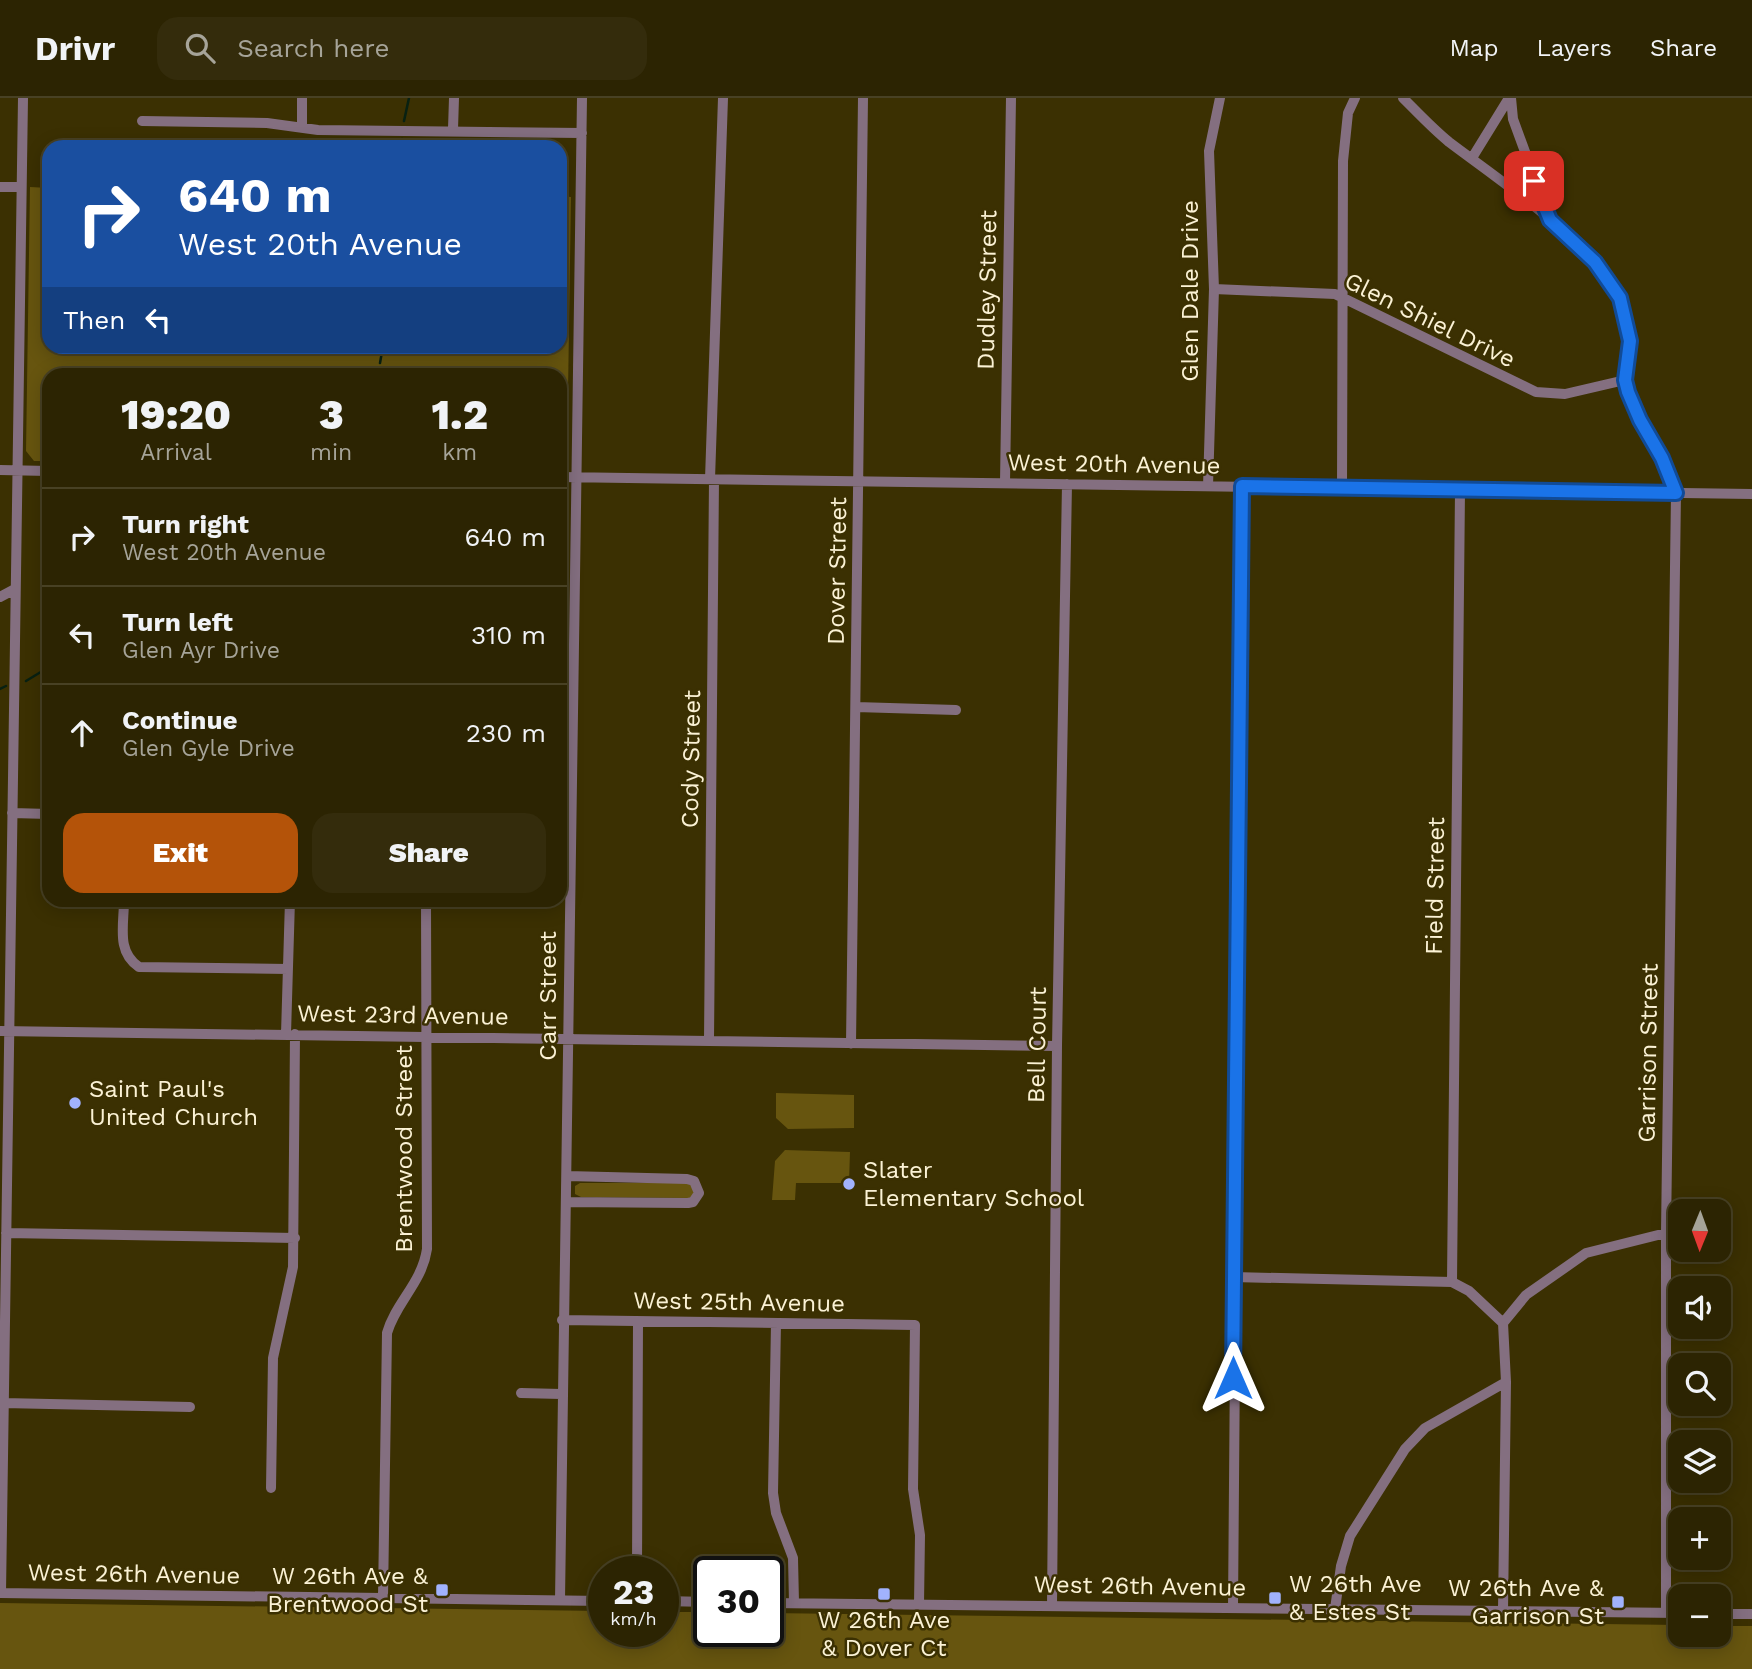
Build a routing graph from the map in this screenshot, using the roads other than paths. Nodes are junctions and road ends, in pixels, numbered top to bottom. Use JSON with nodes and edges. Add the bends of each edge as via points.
{"nodes":[{"id":1,"x":23,"y":98,"type":"edge"},
{"id":2,"x":302,"y":98,"type":"edge"},
{"id":3,"x":454,"y":98,"type":"edge"},
{"id":4,"x":582,"y":98,"type":"edge"},
{"id":5,"x":723,"y":98,"type":"edge"},
{"id":6,"x":863,"y":98,"type":"edge"},
{"id":7,"x":1011,"y":98,"type":"edge"},
{"id":8,"x":1220,"y":98,"type":"edge"},
{"id":9,"x":1355,"y":98,"type":"edge"},
{"id":10,"x":1403,"y":98,"type":"edge"},
{"id":11,"x":1510,"y":98,"type":"edge"},
{"id":12,"x":142,"y":121,"type":"dead end"},
{"id":13,"x":302,"y":126,"type":"junction"},
{"id":14,"x":453,"y":129,"type":"junction"},
{"id":15,"x":582,"y":132,"type":"junction"},
{"id":16,"x":1472,"y":158,"type":"junction"},
{"id":17,"x":0,"y":187,"type":"edge"},
{"id":18,"x":20,"y":187,"type":"junction"},
{"id":19,"x":1550,"y":220,"type":"junction"},
{"id":20,"x":1214,"y":289,"type":"junction"},
{"id":21,"x":1342,"y":298,"type":"junction"},
{"id":22,"x":1625,"y":380,"type":"junction"},
{"id":23,"x":0,"y":470,"type":"edge"},
{"id":24,"x":16,"y":470,"type":"junction"},
{"id":25,"x":42,"y":471,"type":"edge"},
{"id":26,"x":567,"y":477,"type":"edge"},
{"id":27,"x":577,"y":477,"type":"junction"},
{"id":28,"x":712,"y":479,"type":"junction"},
{"id":29,"x":859,"y":481,"type":"junction"},
{"id":30,"x":1005,"y":483,"type":"junction"},
{"id":31,"x":1067,"y":484,"type":"junction"},
{"id":32,"x":1208,"y":486,"type":"junction"},
{"id":33,"x":1242,"y":486,"type":"junction"},
{"id":34,"x":1342,"y":488,"type":"junction"},
{"id":35,"x":1460,"y":490,"type":"junction"},
{"id":36,"x":1676,"y":493,"type":"junction"},
{"id":37,"x":1752,"y":494,"type":"edge"},
{"id":38,"x":15,"y":589,"type":"junction"},
{"id":39,"x":0,"y":597,"type":"edge"},
{"id":40,"x":856,"y":707,"type":"junction"},
{"id":41,"x":956,"y":710,"type":"dead end"},
{"id":42,"x":12,"y":765,"type":"junction"},
{"id":43,"x":0,"y":769,"type":"edge"},
{"id":44,"x":12,"y":813,"type":"junction"},
{"id":45,"x":42,"y":814,"type":"edge"},
{"id":46,"x":124,"y":907,"type":"edge"},
{"id":47,"x":290,"y":907,"type":"edge"},
{"id":48,"x":426,"y":907,"type":"edge"},
{"id":49,"x":288,"y":969,"type":"junction"},
{"id":50,"x":5,"y":1031,"type":"edge"},
{"id":51,"x":290,"y":1034,"type":"junction"},
{"id":52,"x":425,"y":1037,"type":"junction"},
{"id":53,"x":569,"y":1038,"type":"junction"},
{"id":54,"x":709,"y":1040,"type":"junction"},
{"id":55,"x":851,"y":1044,"type":"junction"},
{"id":56,"x":1057,"y":1046,"type":"junction"},
{"id":57,"x":3,"y":1158,"type":"edge"},
{"id":58,"x":568,"y":1176,"type":"junction"},
{"id":59,"x":567,"y":1202,"type":"junction"},
{"id":60,"x":1666,"y":1233,"type":"junction"},
{"id":61,"x":6,"y":1234,"type":"junction"},
{"id":62,"x":295,"y":1238,"type":"junction"},
{"id":63,"x":1233,"y":1277,"type":"junction"},
{"id":64,"x":1452,"y":1282,"type":"junction"},
{"id":65,"x":562,"y":1320,"type":"junction"},
{"id":66,"x":638,"y":1322,"type":"junction"},
{"id":67,"x":1503,"y":1323,"type":"junction"},
{"id":68,"x":776,"y":1324,"type":"junction"},
{"id":69,"x":1506,"y":1382,"type":"junction"},
{"id":70,"x":521,"y":1393,"type":"dead end"},
{"id":71,"x":561,"y":1394,"type":"junction"},
{"id":72,"x":3,"y":1403,"type":"junction"},
{"id":73,"x":190,"y":1407,"type":"dead end"},
{"id":74,"x":271,"y":1488,"type":"dead end"},
{"id":75,"x":637,"y":1556,"type":"edge"},
{"id":76,"x":0,"y":1593,"type":"edge"},
{"id":77,"x":383,"y":1598,"type":"junction"},
{"id":78,"x":560,"y":1600,"type":"junction"},
{"id":79,"x":588,"y":1601,"type":"edge"},
{"id":80,"x":784,"y":1603,"type":"edge"},
{"id":81,"x":794,"y":1603,"type":"junction"},
{"id":82,"x":919,"y":1604,"type":"junction"},
{"id":83,"x":1052,"y":1606,"type":"junction"},
{"id":84,"x":1233,"y":1608,"type":"junction"},
{"id":85,"x":1335,"y":1609,"type":"junction"},
{"id":86,"x":1503,"y":1611,"type":"junction"},
{"id":87,"x":1666,"y":1613,"type":"joint"},
{"id":88,"x":1731,"y":1614,"type":"edge"},
{"id":89,"x":1752,"y":1614,"type":"edge"}],
"edges":[{"from":1,"to":18,"type":"street"},
{"from":2,"to":13,"type":"street"},
{"from":3,"to":14,"type":"street"},
{"from":4,"to":15,"type":"street","name":"Carr Street"},
{"from":5,"to":28,"type":"street","name":"Cody Street"},
{"from":6,"to":29,"type":"street","name":"Dover Street"},
{"from":7,"to":30,"type":"street","name":"Dudley Street"},
{"from":8,"to":20,"type":"street","name":"Glen Dale Drive","via":[[1209,150]]},
{"from":9,"to":21,"type":"street","via":[[1348,113],[1343,161]]},
{"from":10,"to":16,"type":"street"},
{"from":11,"to":16,"type":"street"},
{"from":11,"to":19,"type":"street","via":[[1513,119]]},
{"from":12,"to":13,"type":"street"},
{"from":13,"to":14,"type":"street","via":[[318,130]]},
{"from":14,"to":15,"type":"street"},
{"from":15,"to":27,"type":"street","name":"Carr Street"},
{"from":16,"to":19,"type":"street"},
{"from":17,"to":18,"type":"street"},
{"from":18,"to":24,"type":"street"},
{"from":19,"to":22,"type":"street","via":[[1595,262],[1620,298],[1630,341]]},
{"from":20,"to":21,"type":"street","name":"Glen Shiel Drive","via":[[1313,292]]},
{"from":20,"to":32,"type":"street","name":"Glen Dale Drive"},
{"from":21,"to":22,"type":"street","name":"Glen Shiel Drive","via":[[1536,392],[1565,394]]},
{"from":21,"to":34,"type":"street"},
{"from":22,"to":36,"type":"street"},
{"from":23,"to":24,"type":"street"},
{"from":24,"to":25,"type":"street"},
{"from":24,"to":38,"type":"street"},
{"from":26,"to":27,"type":"street","name":"West 20th Avenue"},
{"from":27,"to":28,"type":"street","name":"West 20th Avenue"},
{"from":27,"to":53,"type":"street","name":"Carr Street"},
{"from":28,"to":29,"type":"street","name":"West 20th Avenue"},
{"from":28,"to":54,"type":"street","name":"Cody Street"},
{"from":29,"to":30,"type":"street","name":"West 20th Avenue"},
{"from":29,"to":40,"type":"street","name":"Dover Street"},
{"from":30,"to":31,"type":"street","name":"West 20th Avenue"},
{"from":31,"to":32,"type":"street","name":"West 20th Avenue"},
{"from":31,"to":56,"type":"street","name":"Bell Court"},
{"from":32,"to":33,"type":"street","name":"West 20th Avenue"},
{"from":33,"to":34,"type":"street","name":"West 20th Avenue"},
{"from":33,"to":63,"type":"street"},
{"from":34,"to":35,"type":"street","name":"West 20th Avenue"},
{"from":35,"to":36,"type":"street","name":"West 20th Avenue"},
{"from":35,"to":64,"type":"street","name":"Field Street"},
{"from":36,"to":37,"type":"street","name":"West 20th Avenue"},
{"from":36,"to":60,"type":"street","name":"Garrison Street"},
{"from":38,"to":39,"type":"street"},
{"from":38,"to":42,"type":"street"},
{"from":40,"to":41,"type":"street"},
{"from":40,"to":55,"type":"street","name":"Dover Street"},
{"from":42,"to":43,"type":"street"},
{"from":42,"to":44,"type":"street"},
{"from":44,"to":45,"type":"street"},
{"from":44,"to":50,"type":"street"},
{"from":46,"to":49,"type":"street","via":[[126,958],[139,967]]},
{"from":47,"to":49,"type":"street"},
{"from":48,"to":52,"type":"street","name":"Brentwood Street"},
{"from":49,"to":51,"type":"street"},
{"from":50,"to":51,"type":"street","name":"West 23rd Avenue"},
{"from":50,"to":57,"type":"street"},
{"from":51,"to":52,"type":"street","name":"West 23rd Avenue"},
{"from":51,"to":62,"type":"street"},
{"from":52,"to":53,"type":"street","name":"West 23rd Avenue"},
{"from":52,"to":77,"type":"street","name":"Brentwood Street","via":[[427,1250],[422,1273],[387,1333]]},
{"from":53,"to":54,"type":"street","name":"West 23rd Avenue"},
{"from":53,"to":58,"type":"street","name":"Carr Street"},
{"from":54,"to":55,"type":"street","name":"West 23rd Avenue"},
{"from":55,"to":56,"type":"street","name":"West 23rd Avenue"},
{"from":56,"to":83,"type":"street","name":"Bell Court"},
{"from":57,"to":61,"type":"street"},
{"from":58,"to":59,"type":"street","name":"Carr Street"},
{"from":58,"to":59,"type":"street","via":[[687,1179],[694,1181],[699,1193],[688,1203]]},
{"from":59,"to":65,"type":"street","name":"Carr Street"},
{"from":60,"to":67,"type":"street","via":[[1586,1253],[1526,1295]]},
{"from":60,"to":87,"type":"street","name":"Garrison Street"},
{"from":61,"to":62,"type":"street"},
{"from":61,"to":72,"type":"street"},
{"from":62,"to":74,"type":"street","via":[[291,1285],[273,1358]]},
{"from":63,"to":64,"type":"street"},
{"from":63,"to":84,"type":"street"},
{"from":64,"to":67,"type":"street","via":[[1469,1290]]},
{"from":65,"to":66,"type":"street","name":"West 25th Avenue"},
{"from":65,"to":71,"type":"street","name":"Carr Street"},
{"from":66,"to":68,"type":"street","name":"West 25th Avenue"},
{"from":66,"to":75,"type":"street"},
{"from":67,"to":69,"type":"street"},
{"from":68,"to":81,"type":"street","via":[[773,1493],[793,1558]]},
{"from":68,"to":82,"type":"street","name":"West 25th Avenue","via":[[915,1325],[913,1489],[920,1535]]},
{"from":69,"to":85,"type":"street","via":[[1425,1428],[1405,1449],[1350,1536]]},
{"from":69,"to":86,"type":"street"},
{"from":70,"to":71,"type":"street"},
{"from":71,"to":78,"type":"street","name":"Carr Street"},
{"from":72,"to":73,"type":"street"},
{"from":72,"to":76,"type":"street"},
{"from":76,"to":77,"type":"street","name":"West 26th Avenue"},
{"from":77,"to":78,"type":"street","name":"West 26th Avenue"},
{"from":78,"to":79,"type":"street","name":"West 26th Avenue"},
{"from":80,"to":81,"type":"street","name":"West 26th Avenue"},
{"from":81,"to":82,"type":"street","name":"West 26th Avenue"},
{"from":82,"to":83,"type":"street","name":"West 26th Avenue"},
{"from":83,"to":84,"type":"street","name":"West 26th Avenue"},
{"from":84,"to":85,"type":"street","name":"West 26th Avenue"},
{"from":85,"to":86,"type":"street","name":"West 26th Avenue"},
{"from":86,"to":87,"type":"street","name":"West 26th Avenue"},
{"from":88,"to":89,"type":"street"}]}
